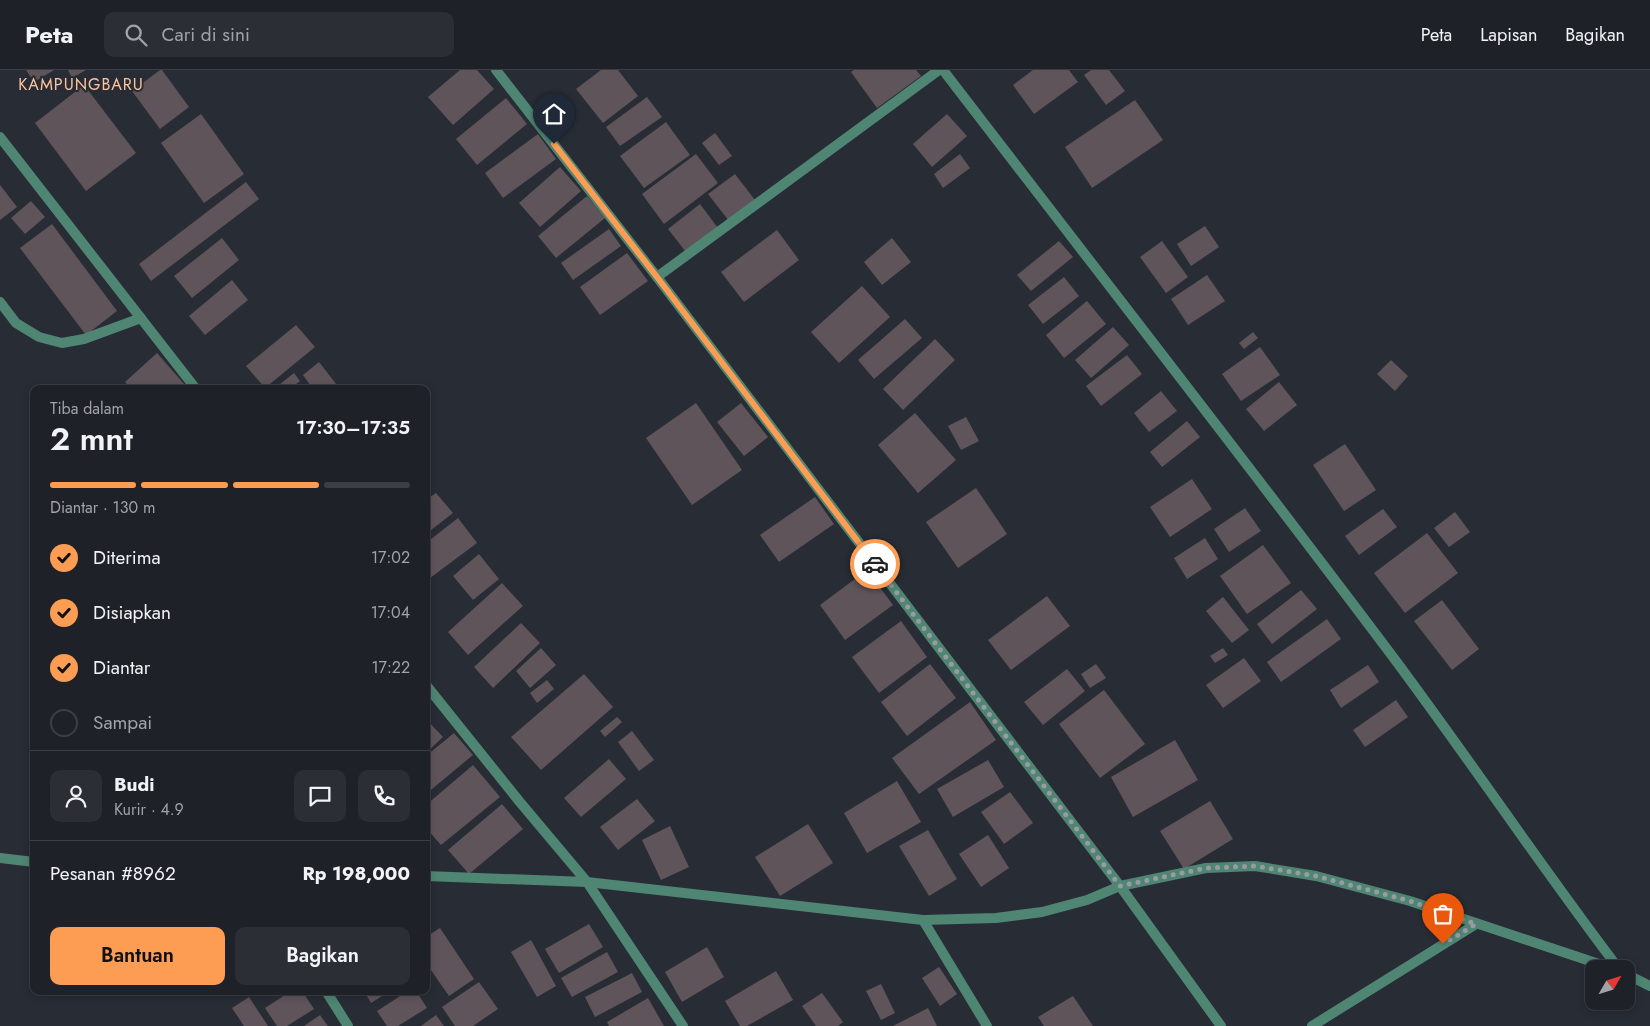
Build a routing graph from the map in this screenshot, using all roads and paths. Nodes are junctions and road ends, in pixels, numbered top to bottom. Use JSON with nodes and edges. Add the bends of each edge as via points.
{"nodes":[{"id":1,"x":496,"y":70,"type":"edge"},
{"id":2,"x":939,"y":70,"type":"edge"},
{"id":3,"x":943,"y":70,"type":"edge"},
{"id":4,"x":0,"y":137,"type":"edge"},
{"id":5,"x":657,"y":277,"type":"junction"},
{"id":6,"x":0,"y":302,"type":"edge"},
{"id":7,"x":141,"y":318,"type":"junction"},
{"id":8,"x":193,"y":385,"type":"edge"},
{"id":9,"x":430,"y":690,"type":"edge"},
{"id":10,"x":0,"y":858,"type":"edge"},
{"id":11,"x":30,"y":862,"type":"edge"},
{"id":12,"x":430,"y":876,"type":"edge"},
{"id":13,"x":587,"y":882,"type":"junction"},
{"id":14,"x":1120,"y":886,"type":"junction"},
{"id":15,"x":923,"y":920,"type":"junction"},
{"id":16,"x":1476,"y":924,"type":"junction"},
{"id":17,"x":1586,"y":960,"type":"edge"},
{"id":18,"x":1612,"y":960,"type":"edge"},
{"id":19,"x":1635,"y":978,"type":"edge"},
{"id":20,"x":1650,"y":986,"type":"edge"},
{"id":21,"x":329,"y":995,"type":"edge"},
{"id":22,"x":348,"y":1026,"type":"edge"},
{"id":23,"x":683,"y":1026,"type":"edge"},
{"id":24,"x":988,"y":1026,"type":"edge"},
{"id":25,"x":1222,"y":1026,"type":"edge"},
{"id":26,"x":1312,"y":1026,"type":"edge"}],
"edges":[{"from":1,"to":5,"type":"street"},
{"from":2,"to":5,"type":"street"},
{"from":3,"to":18,"type":"street","via":[[1388,650]]},
{"from":4,"to":7,"type":"street"},
{"from":5,"to":14,"type":"street"},
{"from":6,"to":7,"type":"street","via":[[16,323],[39,337],[62,343],[84,339]]},
{"from":7,"to":8,"type":"street"},
{"from":9,"to":13,"type":"street"},
{"from":10,"to":11,"type":"street"},
{"from":12,"to":13,"type":"street"},
{"from":13,"to":15,"type":"street"},
{"from":13,"to":23,"type":"street"},
{"from":14,"to":15,"type":"street","via":[[1088,900],[1042,912],[996,918]]},
{"from":14,"to":16,"type":"street","via":[[1206,868],[1255,866],[1316,876],[1410,901]]},
{"from":14,"to":25,"type":"street"},
{"from":15,"to":24,"type":"street"},
{"from":16,"to":17,"type":"street"},
{"from":16,"to":26,"type":"street"},
{"from":19,"to":20,"type":"street"},
{"from":21,"to":22,"type":"street"}]}
